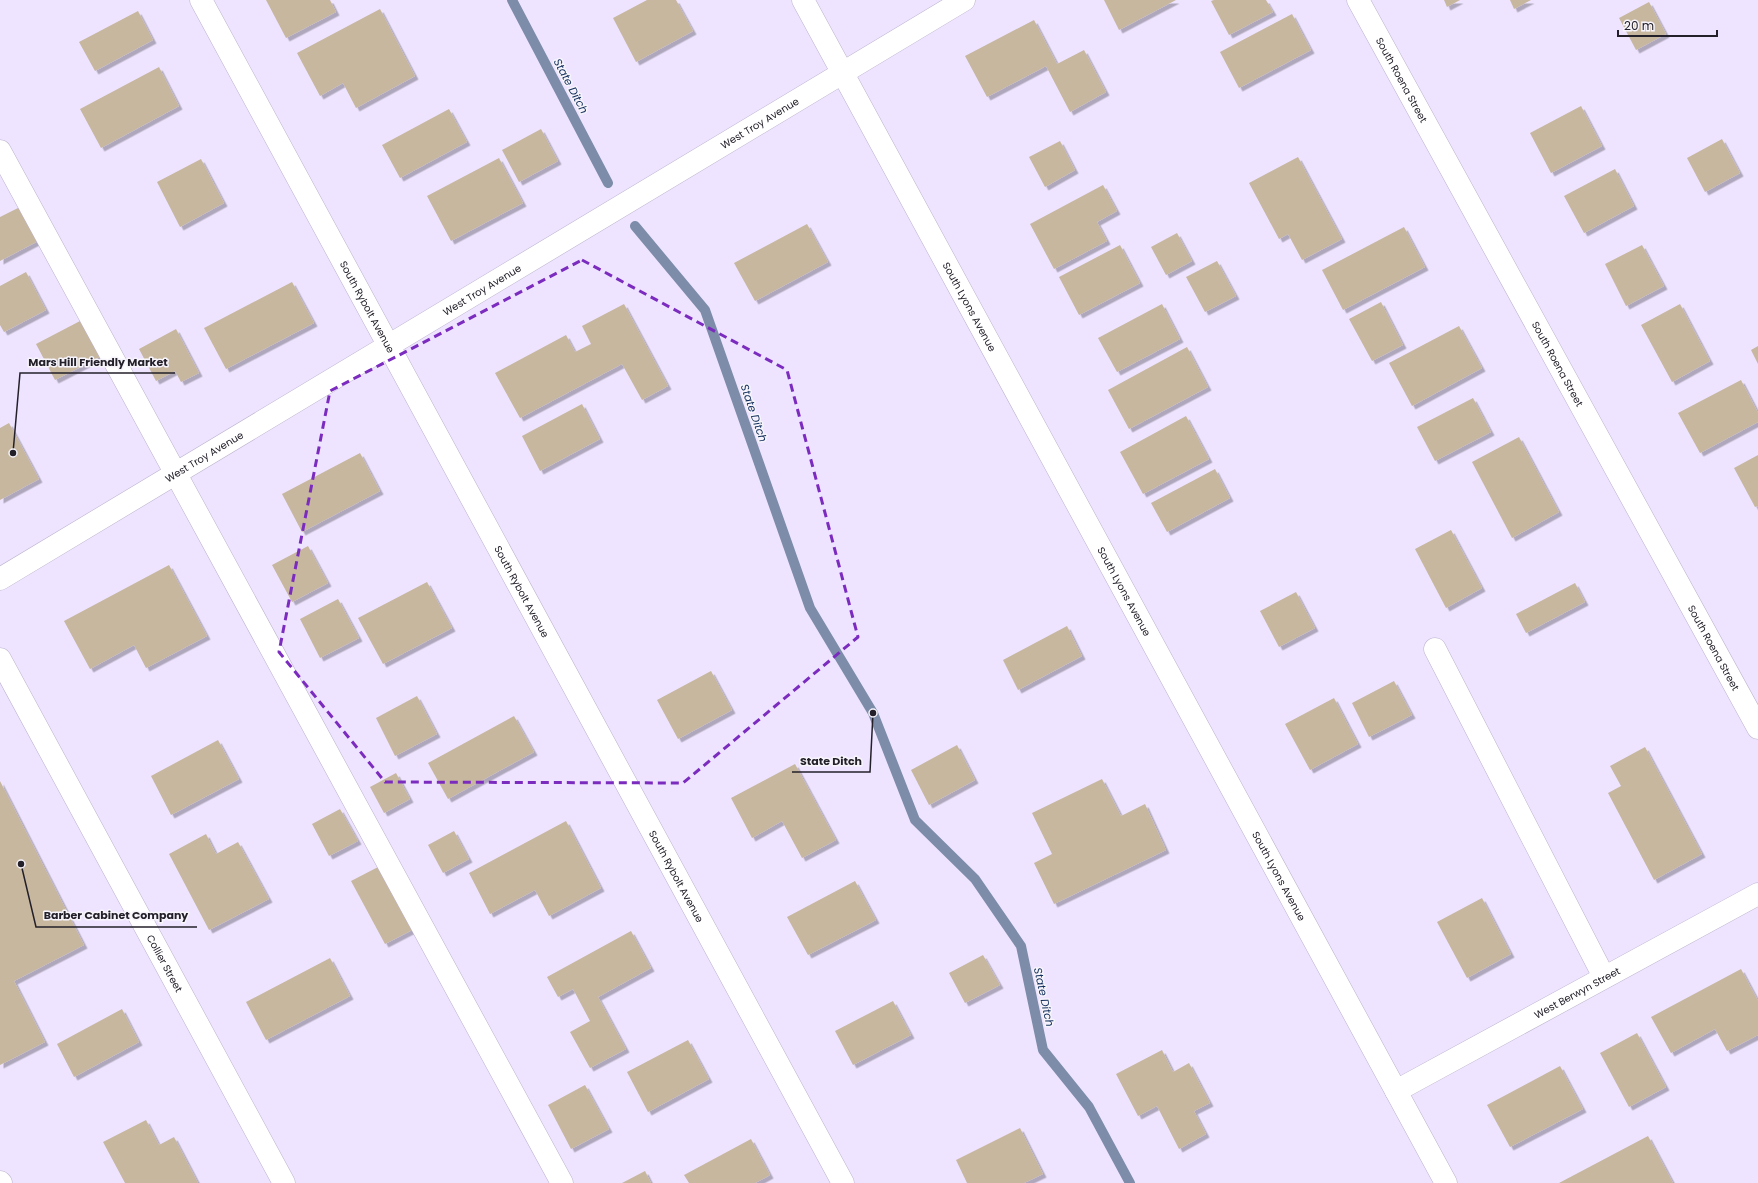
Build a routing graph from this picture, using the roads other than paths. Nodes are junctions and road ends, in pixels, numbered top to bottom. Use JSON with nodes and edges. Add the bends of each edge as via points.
{"nodes":[{"id":1,"x":201,"y":0,"type":"edge"},
{"id":2,"x":803,"y":0,"type":"edge"},
{"id":3,"x":964,"y":0,"type":"edge"},
{"id":4,"x":1358,"y":0,"type":"edge"},
{"id":5,"x":842,"y":73,"type":"junction"},
{"id":6,"x":0,"y":152,"type":"edge"},
{"id":7,"x":389,"y":346,"type":"junction"},
{"id":8,"x":175,"y":474,"type":"junction"},
{"id":9,"x":0,"y":579,"type":"edge"},
{"id":10,"x":1434,"y":648,"type":"dead end"},
{"id":11,"x":0,"y":659,"type":"edge"},
{"id":12,"x":1758,"y":728,"type":"edge"},
{"id":13,"x":1758,"y":894,"type":"edge"},
{"id":14,"x":1604,"y":977,"type":"junction"},
{"id":15,"x":1396,"y":1091,"type":"junction"},
{"id":16,"x":284,"y":1183,"type":"edge"},
{"id":17,"x":562,"y":1183,"type":"edge"},
{"id":18,"x":842,"y":1183,"type":"edge"},
{"id":19,"x":1446,"y":1183,"type":"edge"}],
"edges":[{"from":1,"to":7,"type":"street","name":"South Rybolt Avenue"},
{"from":2,"to":5,"type":"street","name":"South Lyons Avenue"},
{"from":3,"to":5,"type":"street","name":"West Troy Avenue"},
{"from":4,"to":12,"type":"street","name":"South Roena Street"},
{"from":5,"to":7,"type":"street","name":"West Troy Avenue"},
{"from":5,"to":15,"type":"street","name":"South Lyons Avenue"},
{"from":6,"to":8,"type":"street"},
{"from":7,"to":8,"type":"street","name":"West Troy Avenue"},
{"from":7,"to":18,"type":"street","name":"South Rybolt Avenue"},
{"from":8,"to":9,"type":"street","name":"West Troy Avenue"},
{"from":8,"to":17,"type":"street"},
{"from":10,"to":14,"type":"street"},
{"from":11,"to":16,"type":"street","name":"Collier Street"},
{"from":13,"to":14,"type":"street","name":"West Berwyn Street"},
{"from":14,"to":15,"type":"street","name":"West Berwyn Street"},
{"from":15,"to":19,"type":"street","name":"South Lyons Avenue"}]}
